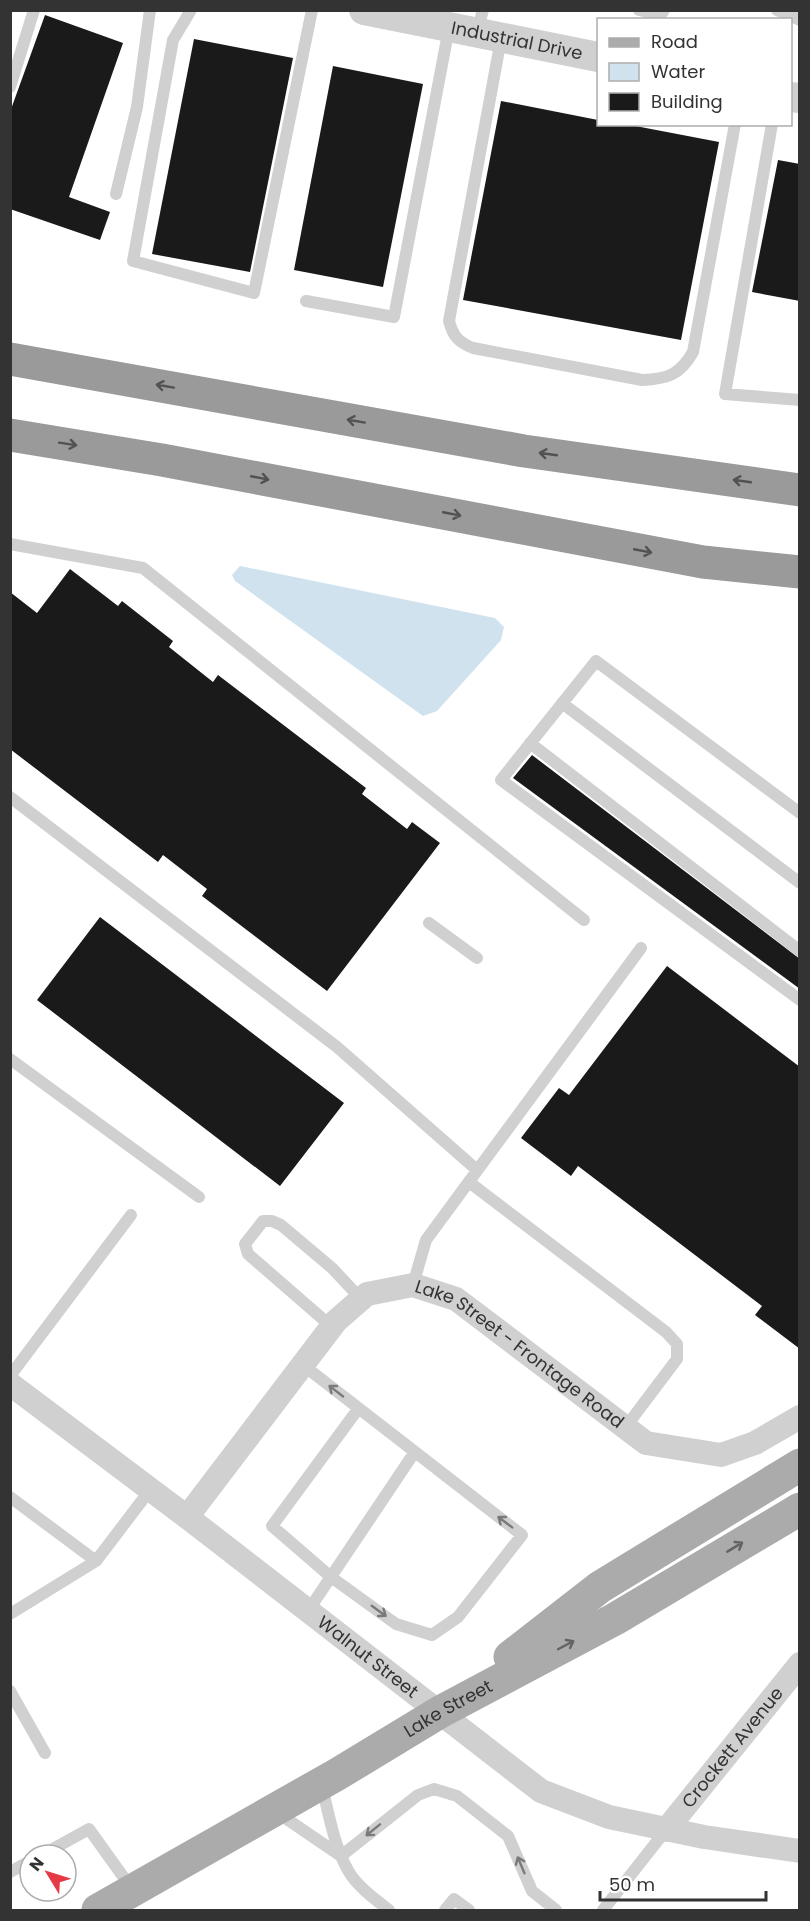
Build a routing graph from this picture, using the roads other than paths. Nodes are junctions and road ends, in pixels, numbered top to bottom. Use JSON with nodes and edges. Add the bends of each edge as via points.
{"nodes":[{"id":1,"x":34,"y":10,"type":"edge"},
{"id":2,"x":150,"y":10,"type":"edge"},
{"id":3,"x":191,"y":10,"type":"edge"},
{"id":4,"x":312,"y":10,"type":"edge"},
{"id":5,"x":364,"y":10,"type":"edge"},
{"id":6,"x":639,"y":10,"type":"edge"},
{"id":7,"x":664,"y":10,"type":"edge"},
{"id":8,"x":777,"y":10,"type":"edge"},
{"id":9,"x":800,"y":20,"type":"edge"},
{"id":10,"x":477,"y":27,"type":"edge"},
{"id":11,"x":597,"y":57,"type":"edge"},
{"id":12,"x":10,"y":87,"type":"edge"},
{"id":13,"x":735,"y":126,"type":"edge"},
{"id":14,"x":772,"y":126,"type":"edge"},
{"id":15,"x":116,"y":194,"type":"dead end"},
{"id":16,"x":306,"y":301,"type":"dead end"},
{"id":17,"x":10,"y":359,"type":"edge"},
{"id":18,"x":800,"y":400,"type":"edge"},
{"id":19,"x":10,"y":435,"type":"edge"},
{"id":20,"x":800,"y":490,"type":"edge"},
{"id":21,"x":10,"y":544,"type":"edge"},
{"id":22,"x":800,"y":572,"type":"edge"},
{"id":23,"x":562,"y":703,"type":"junction"},
{"id":24,"x":530,"y":743,"type":"junction"},
{"id":25,"x":10,"y":797,"type":"edge"},
{"id":26,"x":800,"y":813,"type":"edge"},
{"id":27,"x":800,"y":883,"type":"edge"},
{"id":28,"x":584,"y":920,"type":"dead end"},
{"id":29,"x":429,"y":922,"type":"dead end"},
{"id":30,"x":641,"y":948,"type":"dead end"},
{"id":31,"x":800,"y":951,"type":"edge"},
{"id":32,"x":477,"y":958,"type":"dead end"},
{"id":33,"x":800,"y":1000,"type":"edge"},
{"id":34,"x":10,"y":1059,"type":"edge"},
{"id":35,"x":477,"y":1170,"type":"junction"},
{"id":36,"x":469,"y":1182,"type":"junction"},
{"id":37,"x":199,"y":1197,"type":"dead end"},
{"id":38,"x":131,"y":1215,"type":"dead end"},
{"id":39,"x":413,"y":1285,"type":"junction"},
{"id":40,"x":361,"y":1299,"type":"junction"},
{"id":41,"x":332,"y":1328,"type":"junction"},
{"id":42,"x":303,"y":1365,"type":"junction"},
{"id":43,"x":10,"y":1376,"type":"edge"},
{"id":44,"x":10,"y":1384,"type":"edge"},
{"id":45,"x":358,"y":1409,"type":"junction"},
{"id":46,"x":800,"y":1417,"type":"edge"},
{"id":47,"x":625,"y":1428,"type":"junction"},
{"id":48,"x":414,"y":1453,"type":"junction"},
{"id":49,"x":800,"y":1465,"type":"edge"},
{"id":50,"x":150,"y":1490,"type":"junction"},
{"id":51,"x":10,"y":1497,"type":"edge"},
{"id":52,"x":800,"y":1509,"type":"edge"},
{"id":53,"x":187,"y":1517,"type":"junction"},
{"id":54,"x":96,"y":1561,"type":"junction"},
{"id":55,"x":331,"y":1577,"type":"junction"},
{"id":56,"x":308,"y":1611,"type":"junction"},
{"id":57,"x":10,"y":1614,"type":"edge"},
{"id":58,"x":800,"y":1664,"type":"edge"},
{"id":59,"x":10,"y":1691,"type":"edge"},
{"id":60,"x":440,"y":1712,"type":"junction"},
{"id":61,"x":45,"y":1754,"type":"dead end"},
{"id":62,"x":321,"y":1784,"type":"junction"},
{"id":63,"x":274,"y":1810,"type":"junction"},
{"id":64,"x":666,"y":1830,"type":"junction"},
{"id":65,"x":64,"y":1843,"type":"edge"},
{"id":66,"x":800,"y":1851,"type":"edge"},
{"id":67,"x":341,"y":1856,"type":"junction"},
{"id":68,"x":133,"y":1891,"type":"junction"},
{"id":69,"x":98,"y":1911,"type":"edge"},
{"id":70,"x":389,"y":1911,"type":"edge"},
{"id":71,"x":445,"y":1911,"type":"edge"},
{"id":72,"x":469,"y":1911,"type":"edge"},
{"id":73,"x":556,"y":1911,"type":"edge"},
{"id":74,"x":603,"y":1911,"type":"edge"}],
"edges":[{"from":1,"to":12,"type":"lane"},
{"from":2,"to":15,"type":"lane","via":[[137,107]]},
{"from":3,"to":4,"type":"lane","via":[[173,40],[133,261],[254,293]]},
{"from":5,"to":10,"type":"street","name":"Industrial Drive"},
{"from":6,"to":7,"type":"lane","via":[[661,15]]},
{"from":8,"to":9,"type":"lane"},
{"from":10,"to":11,"type":"street","name":"Industrial Drive"},
{"from":10,"to":13,"type":"lane","via":[[449,321],[460,342],[473,348],[642,380],[659,380],[677,373],[693,352]]},
{"from":10,"to":16,"type":"lane","via":[[394,317]]},
{"from":14,"to":18,"type":"lane","via":[[725,394]]},
{"from":20,"to":17,"type":"highway","one_way":true,"via":[[524,451]]},
{"from":19,"to":22,"type":"highway","one_way":true,"via":[[703,562]]},
{"from":21,"to":28,"type":"lane","via":[[143,568]]},
{"from":23,"to":24,"type":"lane"},
{"from":23,"to":26,"type":"lane","via":[[596,661]]},
{"from":23,"to":27,"type":"lane"},
{"from":24,"to":31,"type":"lane"},
{"from":24,"to":33,"type":"lane","via":[[501,780]]},
{"from":25,"to":35,"type":"lane","via":[[337,1047]]},
{"from":29,"to":32,"type":"lane"},
{"from":30,"to":35,"type":"lane"},
{"from":34,"to":37,"type":"lane"},
{"from":35,"to":36,"type":"lane"},
{"from":36,"to":39,"type":"lane","via":[[426,1240]]},
{"from":36,"to":47,"type":"lane","via":[[677,1344],[677,1359]]},
{"from":38,"to":43,"type":"lane"},
{"from":39,"to":40,"type":"street","name":"Lake Street - Frontage Road","via":[[367,1294]]},
{"from":39,"to":47,"type":"street","name":"Lake Street - Frontage Road","via":[[456,1299]]},
{"from":40,"to":41,"type":"street","name":"Lake Street - Frontage Road"},
{"from":40,"to":41,"type":"lane","via":[[332,1268],[281,1225],[263,1221],[245,1244],[248,1254]]},
{"from":41,"to":42,"type":"street","name":"Lake Street - Frontage Road"},
{"from":45,"to":42,"type":"lane","one_way":true},
{"from":42,"to":53,"type":"street","name":"Lake Street - Frontage Road"},
{"from":44,"to":50,"type":"street","name":"Walnut Street"},
{"from":45,"to":48,"type":"lane"},
{"from":45,"to":55,"type":"lane","via":[[272,1526]]},
{"from":46,"to":47,"type":"street","name":"Lake Street - Frontage Road","via":[[754,1443],[721,1455],[646,1443]]},
{"from":48,"to":55,"type":"lane"},
{"from":55,"to":48,"type":"lane","one_way":true,"via":[[396,1624],[432,1635],[458,1617],[522,1535]]},
{"from":49,"to":60,"type":"main road","via":[[600,1587]]},
{"from":50,"to":53,"type":"street","name":"Walnut Street"},
{"from":50,"to":54,"type":"lane"},
{"from":51,"to":54,"type":"lane"},
{"from":60,"to":52,"type":"main road","name":"Lake Street","one_way":true,"via":[[615,1619]]},
{"from":53,"to":56,"type":"street","name":"Walnut Street"},
{"from":54,"to":57,"type":"lane"},
{"from":55,"to":56,"type":"lane"},
{"from":56,"to":60,"type":"street","name":"Walnut Street"},
{"from":58,"to":64,"type":"street","name":"Crockett Avenue"},
{"from":59,"to":61,"type":"lane"},
{"from":60,"to":62,"type":"main road","name":"Lake Street"},
{"from":60,"to":64,"type":"street","name":"Walnut Street","via":[[541,1791],[609,1817]]},
{"from":62,"to":63,"type":"main road","name":"Lake Street"},
{"from":62,"to":67,"type":"lane"},
{"from":63,"to":67,"type":"lane"},
{"from":63,"to":68,"type":"main road","name":"Lake Street"},
{"from":64,"to":66,"type":"street","name":"Walnut Street"},
{"from":64,"to":74,"type":"lane"},
{"from":65,"to":68,"type":"lane","via":[[89,1829]]},
{"from":67,"to":70,"type":"lane","via":[[354,1879]]},
{"from":73,"to":67,"type":"lane","one_way":true,"via":[[532,1891],[508,1836],[457,1796],[434,1789],[418,1795]]},
{"from":68,"to":69,"type":"main road","name":"Lake Street"},
{"from":71,"to":72,"type":"lane","via":[[454,1899]]}]}
